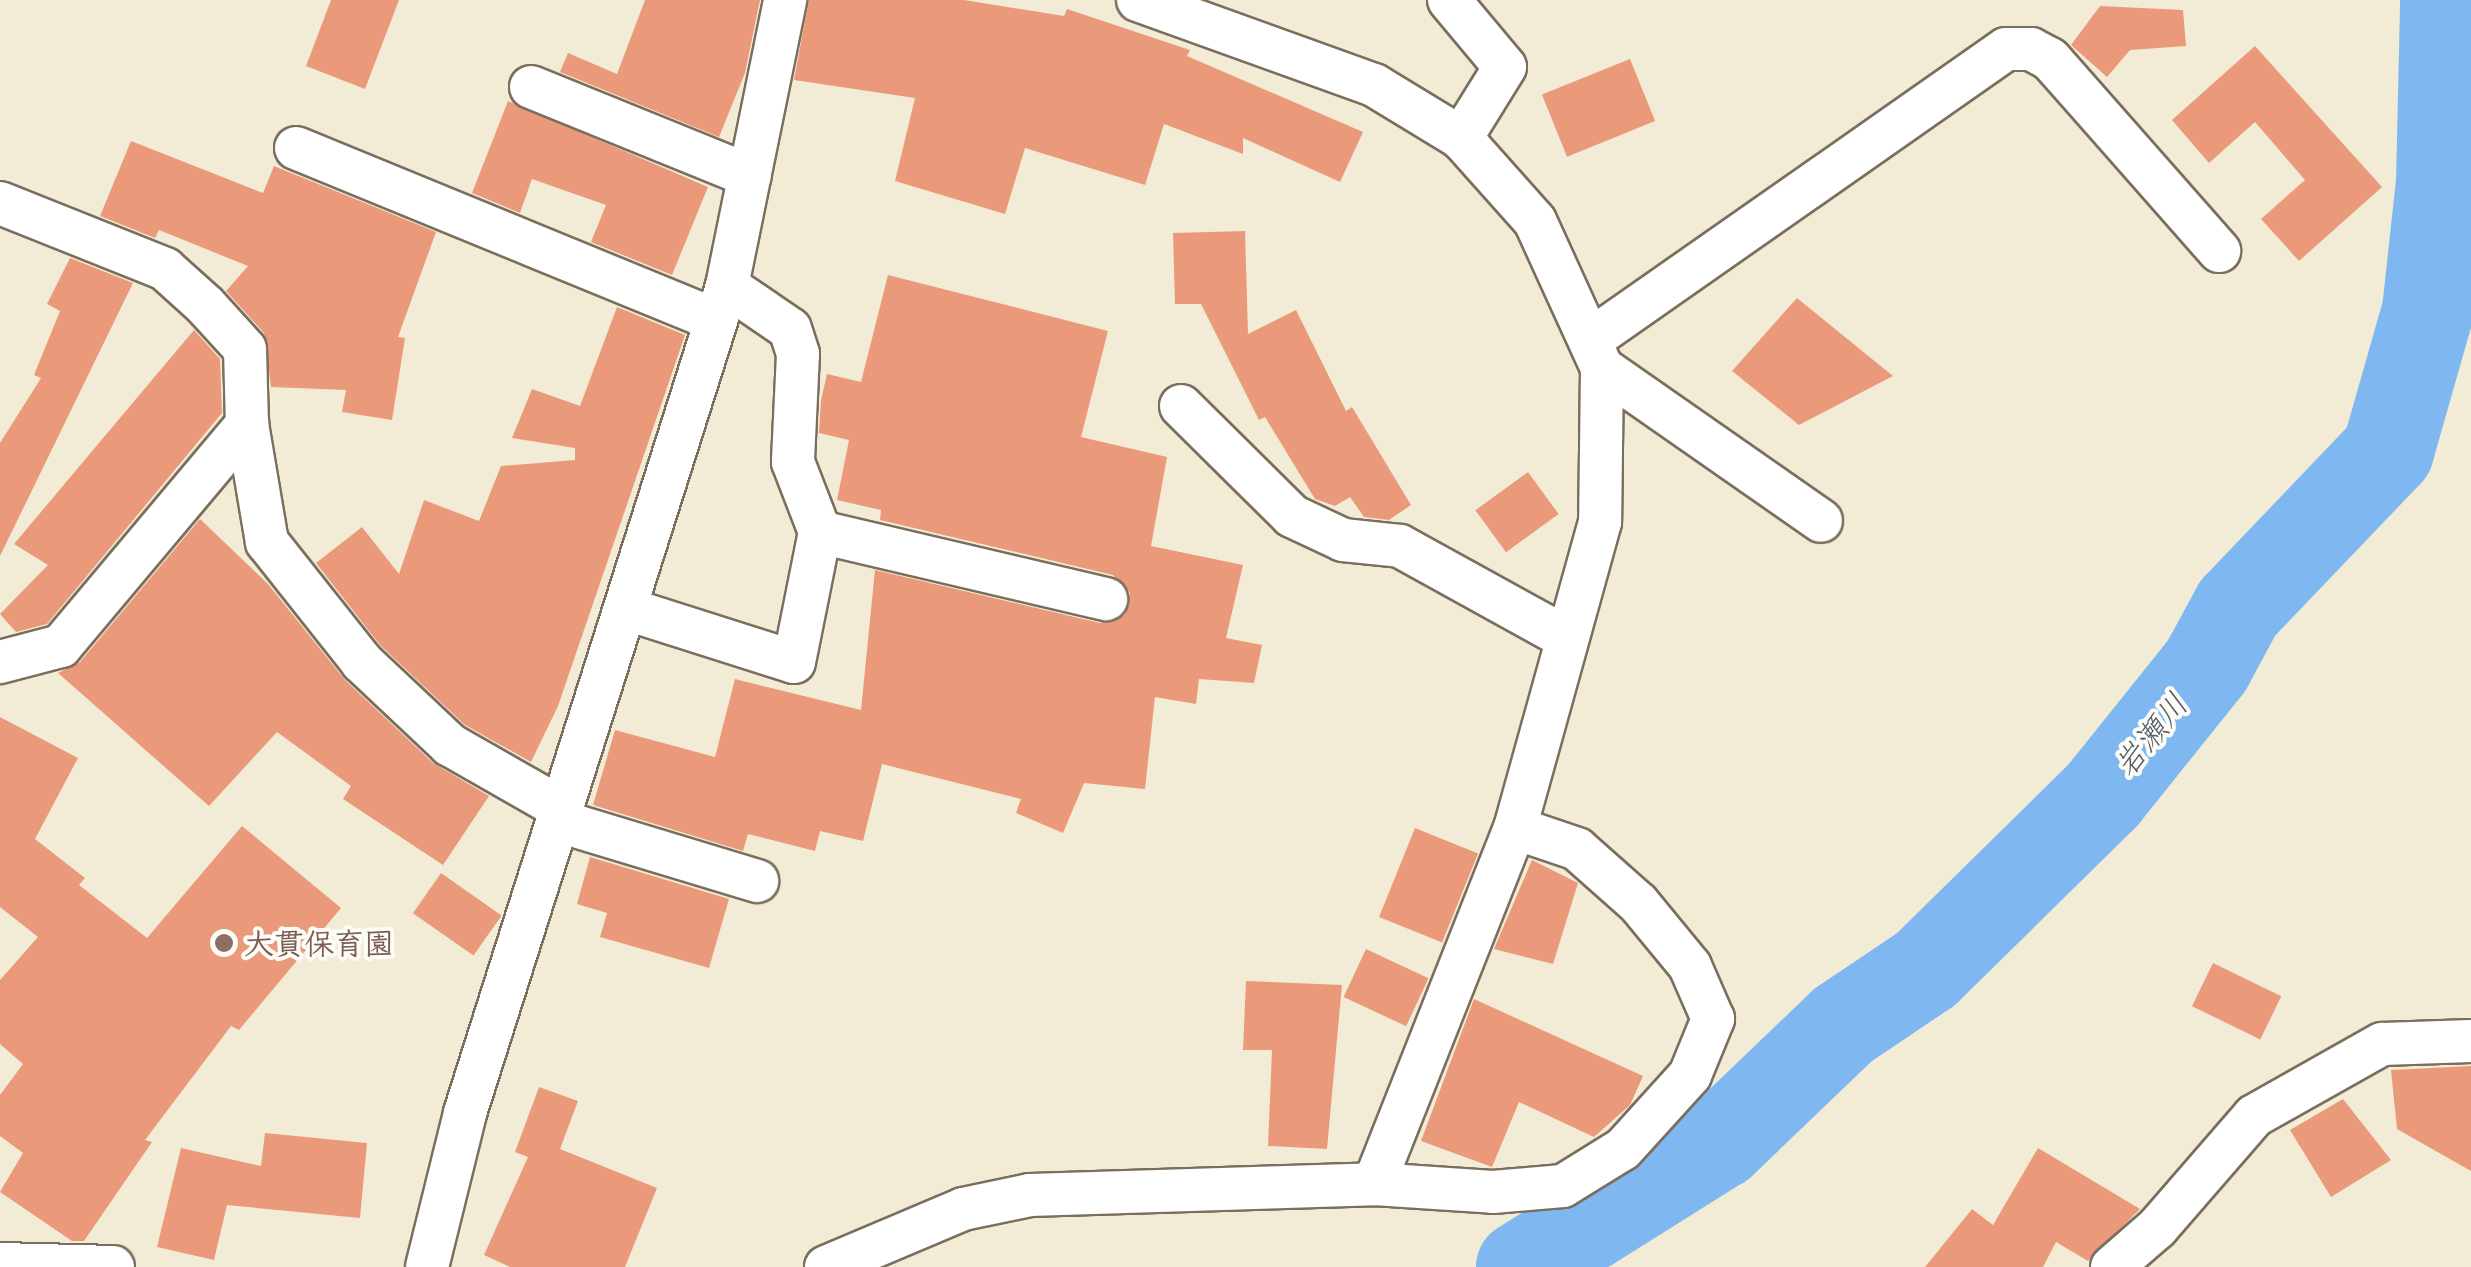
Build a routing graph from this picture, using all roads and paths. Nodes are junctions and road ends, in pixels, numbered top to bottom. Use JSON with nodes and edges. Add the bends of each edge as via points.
{"nodes":[{"id":1,"x":785,"y":0,"type":"edge"},
{"id":2,"x":1138,"y":0,"type":"edge"},
{"id":3,"x":1449,"y":0,"type":"edge"},
{"id":4,"x":531,"y":87,"type":"dead end"},
{"id":5,"x":1461,"y":138,"type":"junction"},
{"id":6,"x":296,"y":148,"type":"dead end"},
{"id":7,"x":750,"y":176,"type":"junction"},
{"id":8,"x":0,"y":203,"type":"edge"},
{"id":9,"x":2219,"y":251,"type":"dead end"},
{"id":10,"x":721,"y":303,"type":"junction"},
{"id":11,"x":1598,"y":353,"type":"junction"},
{"id":12,"x":1181,"y":406,"type":"dead end"},
{"id":13,"x":247,"y":424,"type":"junction"},
{"id":14,"x":1822,"y":521,"type":"dead end"},
{"id":15,"x":820,"y":532,"type":"junction"},
{"id":16,"x":1106,"y":598,"type":"dead end"},
{"id":17,"x":626,"y":609,"type":"junction"},
{"id":18,"x":1565,"y":637,"type":"junction"},
{"id":19,"x":0,"y":662,"type":"edge"},
{"id":20,"x":563,"y":816,"type":"junction"},
{"id":21,"x":1515,"y":828,"type":"junction"},
{"id":22,"x":757,"y":881,"type":"dead end"},
{"id":23,"x":2471,"y":1041,"type":"edge"},
{"id":24,"x":1374,"y":1184,"type":"junction"},
{"id":25,"x":0,"y":1264,"type":"edge"},
{"id":26,"x":113,"y":1267,"type":"edge"},
{"id":27,"x":427,"y":1267,"type":"edge"},
{"id":28,"x":826,"y":1267,"type":"edge"},
{"id":29,"x":2112,"y":1267,"type":"edge"}],
"edges":[{"from":1,"to":7,"type":"street"},
{"from":2,"to":5,"type":"street","via":[[1374,85]]},
{"from":3,"to":5,"type":"street","via":[[1506,67]]},
{"from":4,"to":7,"type":"street"},
{"from":5,"to":11,"type":"street","via":[[1535,221]]},
{"from":6,"to":10,"type":"street"},
{"from":7,"to":10,"type":"street"},
{"from":8,"to":13,"type":"street","via":[[165,269],[245,349]]},
{"from":9,"to":11,"type":"street","via":[[2050,59],[2031,49],[2006,49]]},
{"from":10,"to":15,"type":"street","via":[[790,329],[798,354],[792,462]]},
{"from":10,"to":17,"type":"street"},
{"from":11,"to":14,"type":"street"},
{"from":11,"to":18,"type":"street","via":[[1600,522]]},
{"from":12,"to":18,"type":"street","via":[[1292,516],[1343,540],[1400,546]]},
{"from":13,"to":19,"type":"street","via":[[61,646]]},
{"from":13,"to":20,"type":"street","via":[[267,542],[317,611],[450,745]]},
{"from":15,"to":16,"type":"street"},
{"from":15,"to":17,"type":"street","via":[[794,662]]},
{"from":17,"to":20,"type":"street"},
{"from":18,"to":21,"type":"street"},
{"from":20,"to":22,"type":"street"},
{"from":20,"to":27,"type":"street","via":[[465,1113]]},
{"from":21,"to":24,"type":"street"},
{"from":21,"to":24,"type":"street","via":[[1576,849],[1638,903],[1690,966],[1713,1019],[1690,1075],[1623,1149],[1563,1186],[1493,1192]]},
{"from":23,"to":29,"type":"street","via":[[2382,1044],[2254,1116],[2157,1228]]},
{"from":24,"to":28,"type":"street","via":[[1030,1195],[963,1210]]},
{"from":25,"to":26,"type":"street"}]}
